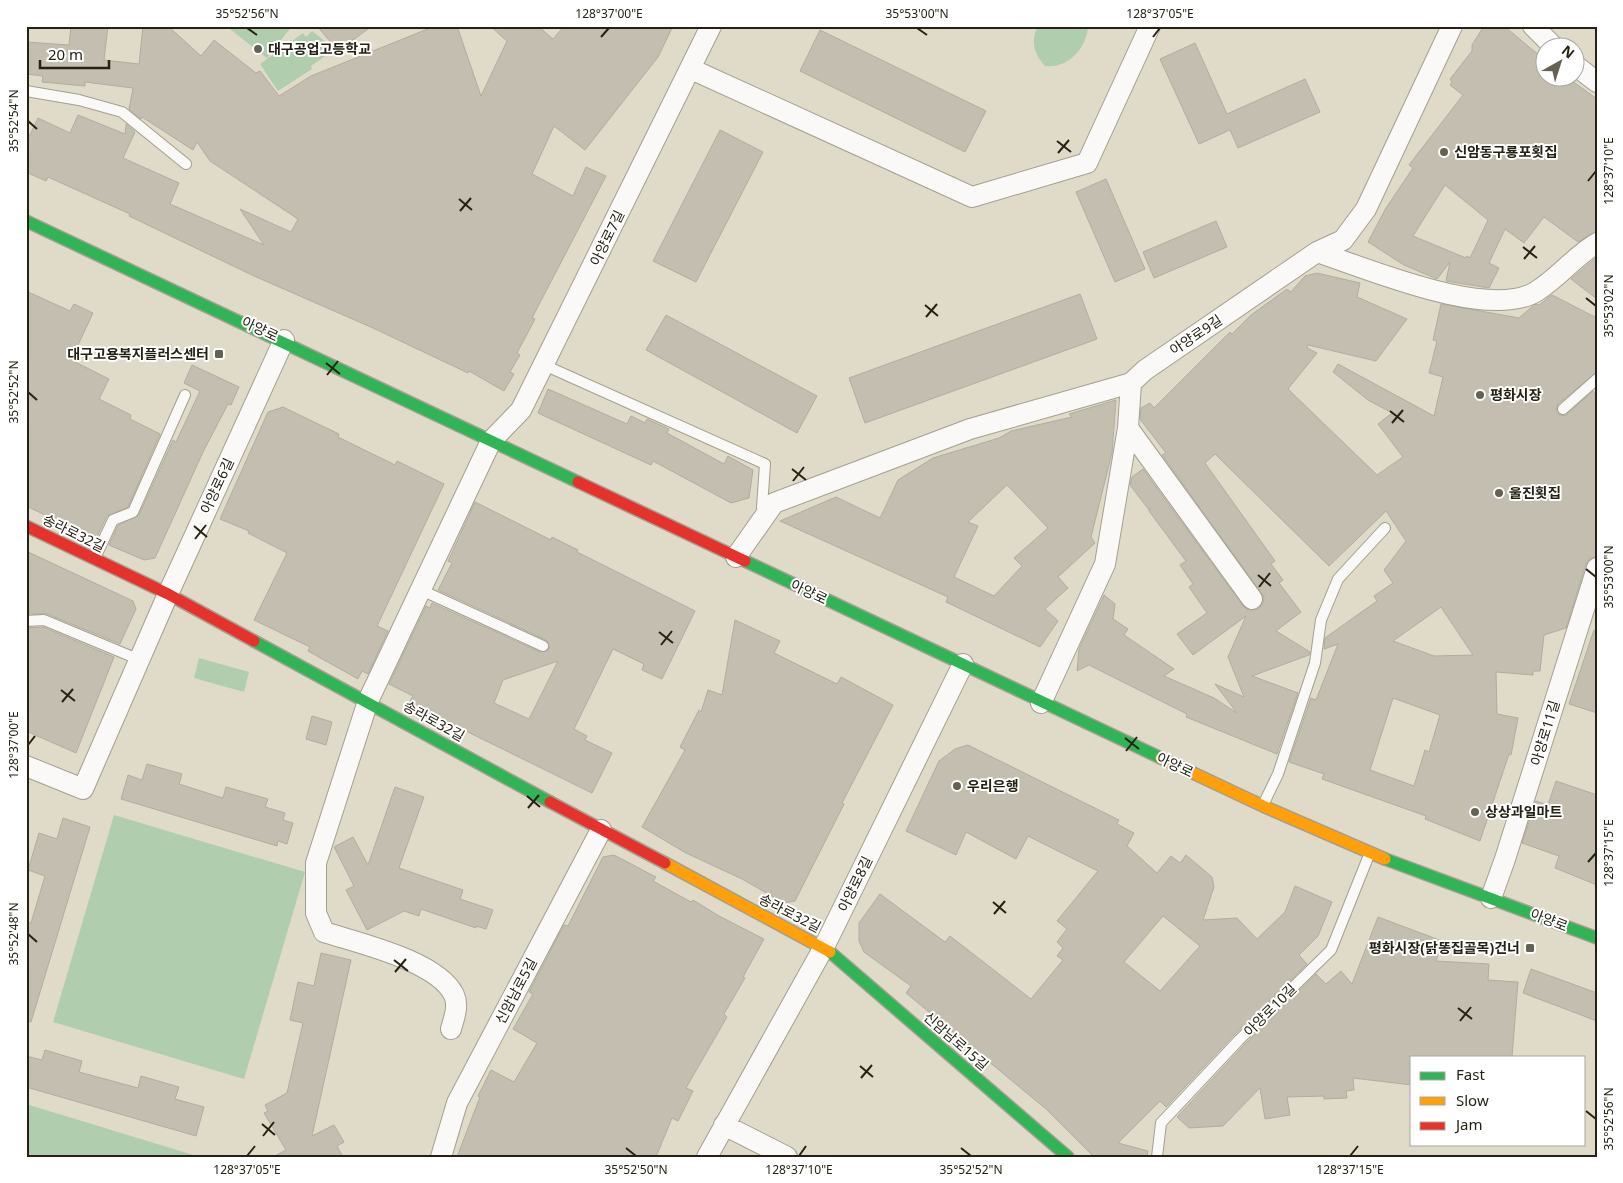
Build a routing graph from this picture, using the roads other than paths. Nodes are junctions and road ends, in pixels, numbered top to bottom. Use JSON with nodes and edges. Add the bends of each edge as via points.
{"nodes":[{"id":1,"x":711,"y":26,"type":"edge"},
{"id":2,"x":1150,"y":26,"type":"edge"},
{"id":3,"x":1452,"y":26,"type":"edge"},
{"id":4,"x":1533,"y":26,"type":"edge"},
{"id":5,"x":1544,"y":38,"type":"edge"},
{"id":6,"x":691,"y":69,"type":"junction"},
{"id":7,"x":1586,"y":74,"type":"edge"},
{"id":8,"x":1597,"y":82,"type":"edge"},
{"id":9,"x":26,"y":91,"type":"edge"},
{"id":10,"x":186,"y":164,"type":"dead end"},
{"id":11,"x":26,"y":220,"type":"edge"},
{"id":12,"x":1597,"y":242,"type":"edge"},
{"id":13,"x":1317,"y":252,"type":"junction"},
{"id":14,"x":284,"y":340,"type":"junction"},
{"id":15,"x":544,"y":365,"type":"junction"},
{"id":16,"x":1597,"y":379,"type":"edge"},
{"id":17,"x":1131,"y":383,"type":"junction"},
{"id":18,"x":185,"y":395,"type":"dead end"},
{"id":19,"x":1563,"y":409,"type":"dead end"},
{"id":20,"x":1128,"y":428,"type":"junction"},
{"id":21,"x":491,"y":441,"type":"junction"},
{"id":22,"x":768,"y":512,"type":"junction"},
{"id":23,"x":26,"y":526,"type":"edge"},
{"id":24,"x":1385,"y":528,"type":"dead end"},
{"id":25,"x":736,"y":557,"type":"junction"},
{"id":26,"x":95,"y":559,"type":"junction"},
{"id":27,"x":1597,"y":568,"type":"edge"},
{"id":28,"x":421,"y":590,"type":"junction"},
{"id":29,"x":168,"y":594,"type":"junction"},
{"id":30,"x":1252,"y":598,"type":"dead end"},
{"id":31,"x":26,"y":621,"type":"edge"},
{"id":32,"x":543,"y":646,"type":"dead end"},
{"id":33,"x":140,"y":660,"type":"junction"},
{"id":34,"x":962,"y":664,"type":"junction"},
{"id":35,"x":368,"y":702,"type":"junction"},
{"id":36,"x":1041,"y":703,"type":"junction"},
{"id":37,"x":26,"y":766,"type":"edge"},
{"id":38,"x":1263,"y":806,"type":"junction"},
{"id":39,"x":601,"y":830,"type":"junction"},
{"id":40,"x":1370,"y":853,"type":"junction"},
{"id":41,"x":1491,"y":898,"type":"junction"},
{"id":42,"x":1597,"y":938,"type":"edge"},
{"id":43,"x":824,"y":947,"type":"junction"},
{"id":44,"x":451,"y":1029,"type":"dead end"},
{"id":45,"x":724,"y":1125,"type":"junction"},
{"id":46,"x":441,"y":1157,"type":"edge"},
{"id":47,"x":707,"y":1157,"type":"edge"},
{"id":48,"x":787,"y":1157,"type":"edge"},
{"id":49,"x":1068,"y":1157,"type":"edge"},
{"id":50,"x":1157,"y":1157,"type":"edge"}],
"edges":[{"from":1,"to":6,"type":"street","name":"아양로7길"},
{"from":2,"to":6,"type":"street","via":[[1086,163],[972,198]]},
{"from":3,"to":13,"type":"street","name":"아양로9길","via":[[1366,209],[1343,240]]},
{"from":4,"to":5,"type":"street"},
{"from":6,"to":15,"type":"street","name":"아양로7길"},
{"from":7,"to":8,"type":"street"},
{"from":9,"to":10,"type":"lane","via":[[79,100],[122,112]]},
{"from":11,"to":14,"type":"main road","name":"아양로"},
{"from":12,"to":13,"type":"street","via":[[1537,291],[1516,299],[1500,300],[1476,300],[1411,284]]},
{"from":13,"to":17,"type":"street","name":"아양로9길","via":[[1145,370]]},
{"from":14,"to":21,"type":"main road","name":"아양로"},
{"from":14,"to":29,"type":"street","name":"아양로6길"},
{"from":15,"to":21,"type":"street","name":"아양로7길","via":[[521,410]]},
{"from":15,"to":22,"type":"lane","via":[[766,464],[762,507]]},
{"from":16,"to":19,"type":"lane"},
{"from":17,"to":20,"type":"street"},
{"from":17,"to":22,"type":"street","via":[[970,429],[774,503]]},
{"from":18,"to":26,"type":"lane","via":[[133,512],[113,520]]},
{"from":20,"to":30,"type":"street"},
{"from":20,"to":36,"type":"street","via":[[1105,564]]},
{"from":21,"to":25,"type":"main road","name":"아양로"},
{"from":21,"to":28,"type":"street"},
{"from":22,"to":25,"type":"street"},
{"from":23,"to":26,"type":"main road","name":"송라로32길"},
{"from":24,"to":38,"type":"lane","via":[[1338,579],[1321,620],[1312,672],[1278,774]]},
{"from":25,"to":34,"type":"main road","name":"아양로"},
{"from":26,"to":29,"type":"main road","name":"송라로32길"},
{"from":27,"to":41,"type":"street","name":"아양로11길"},
{"from":28,"to":32,"type":"lane"},
{"from":28,"to":35,"type":"street"},
{"from":29,"to":33,"type":"street","name":"아양로6길"},
{"from":29,"to":35,"type":"main road","name":"송라로32길"},
{"from":31,"to":33,"type":"lane","via":[[44,620]]},
{"from":33,"to":37,"type":"street","name":"아양로6길","via":[[83,788]]},
{"from":34,"to":36,"type":"main road","name":"아양로"},
{"from":34,"to":43,"type":"street","name":"아양로8길"},
{"from":35,"to":39,"type":"main road","name":"송라로32길"},
{"from":35,"to":44,"type":"street","via":[[316,863],[316,913],[324,932],[422,965],[436,976],[453,994],[456,1008]]},
{"from":36,"to":38,"type":"main road","name":"아양로"},
{"from":38,"to":40,"type":"main road","name":"아양로"},
{"from":39,"to":43,"type":"main road","name":"송라로32길"},
{"from":39,"to":46,"type":"street","name":"신암남로5길","via":[[457,1103]]},
{"from":40,"to":41,"type":"main road","name":"아양로"},
{"from":40,"to":50,"type":"lane","name":"아양로10길","via":[[1331,950],[1239,1040],[1161,1123]]},
{"from":41,"to":42,"type":"main road","name":"아양로"},
{"from":43,"to":45,"type":"street","name":"아양로8길"},
{"from":43,"to":49,"type":"main road","name":"신암남로15길"},
{"from":45,"to":47,"type":"street","name":"아양로8길"},
{"from":45,"to":48,"type":"street"}]}
